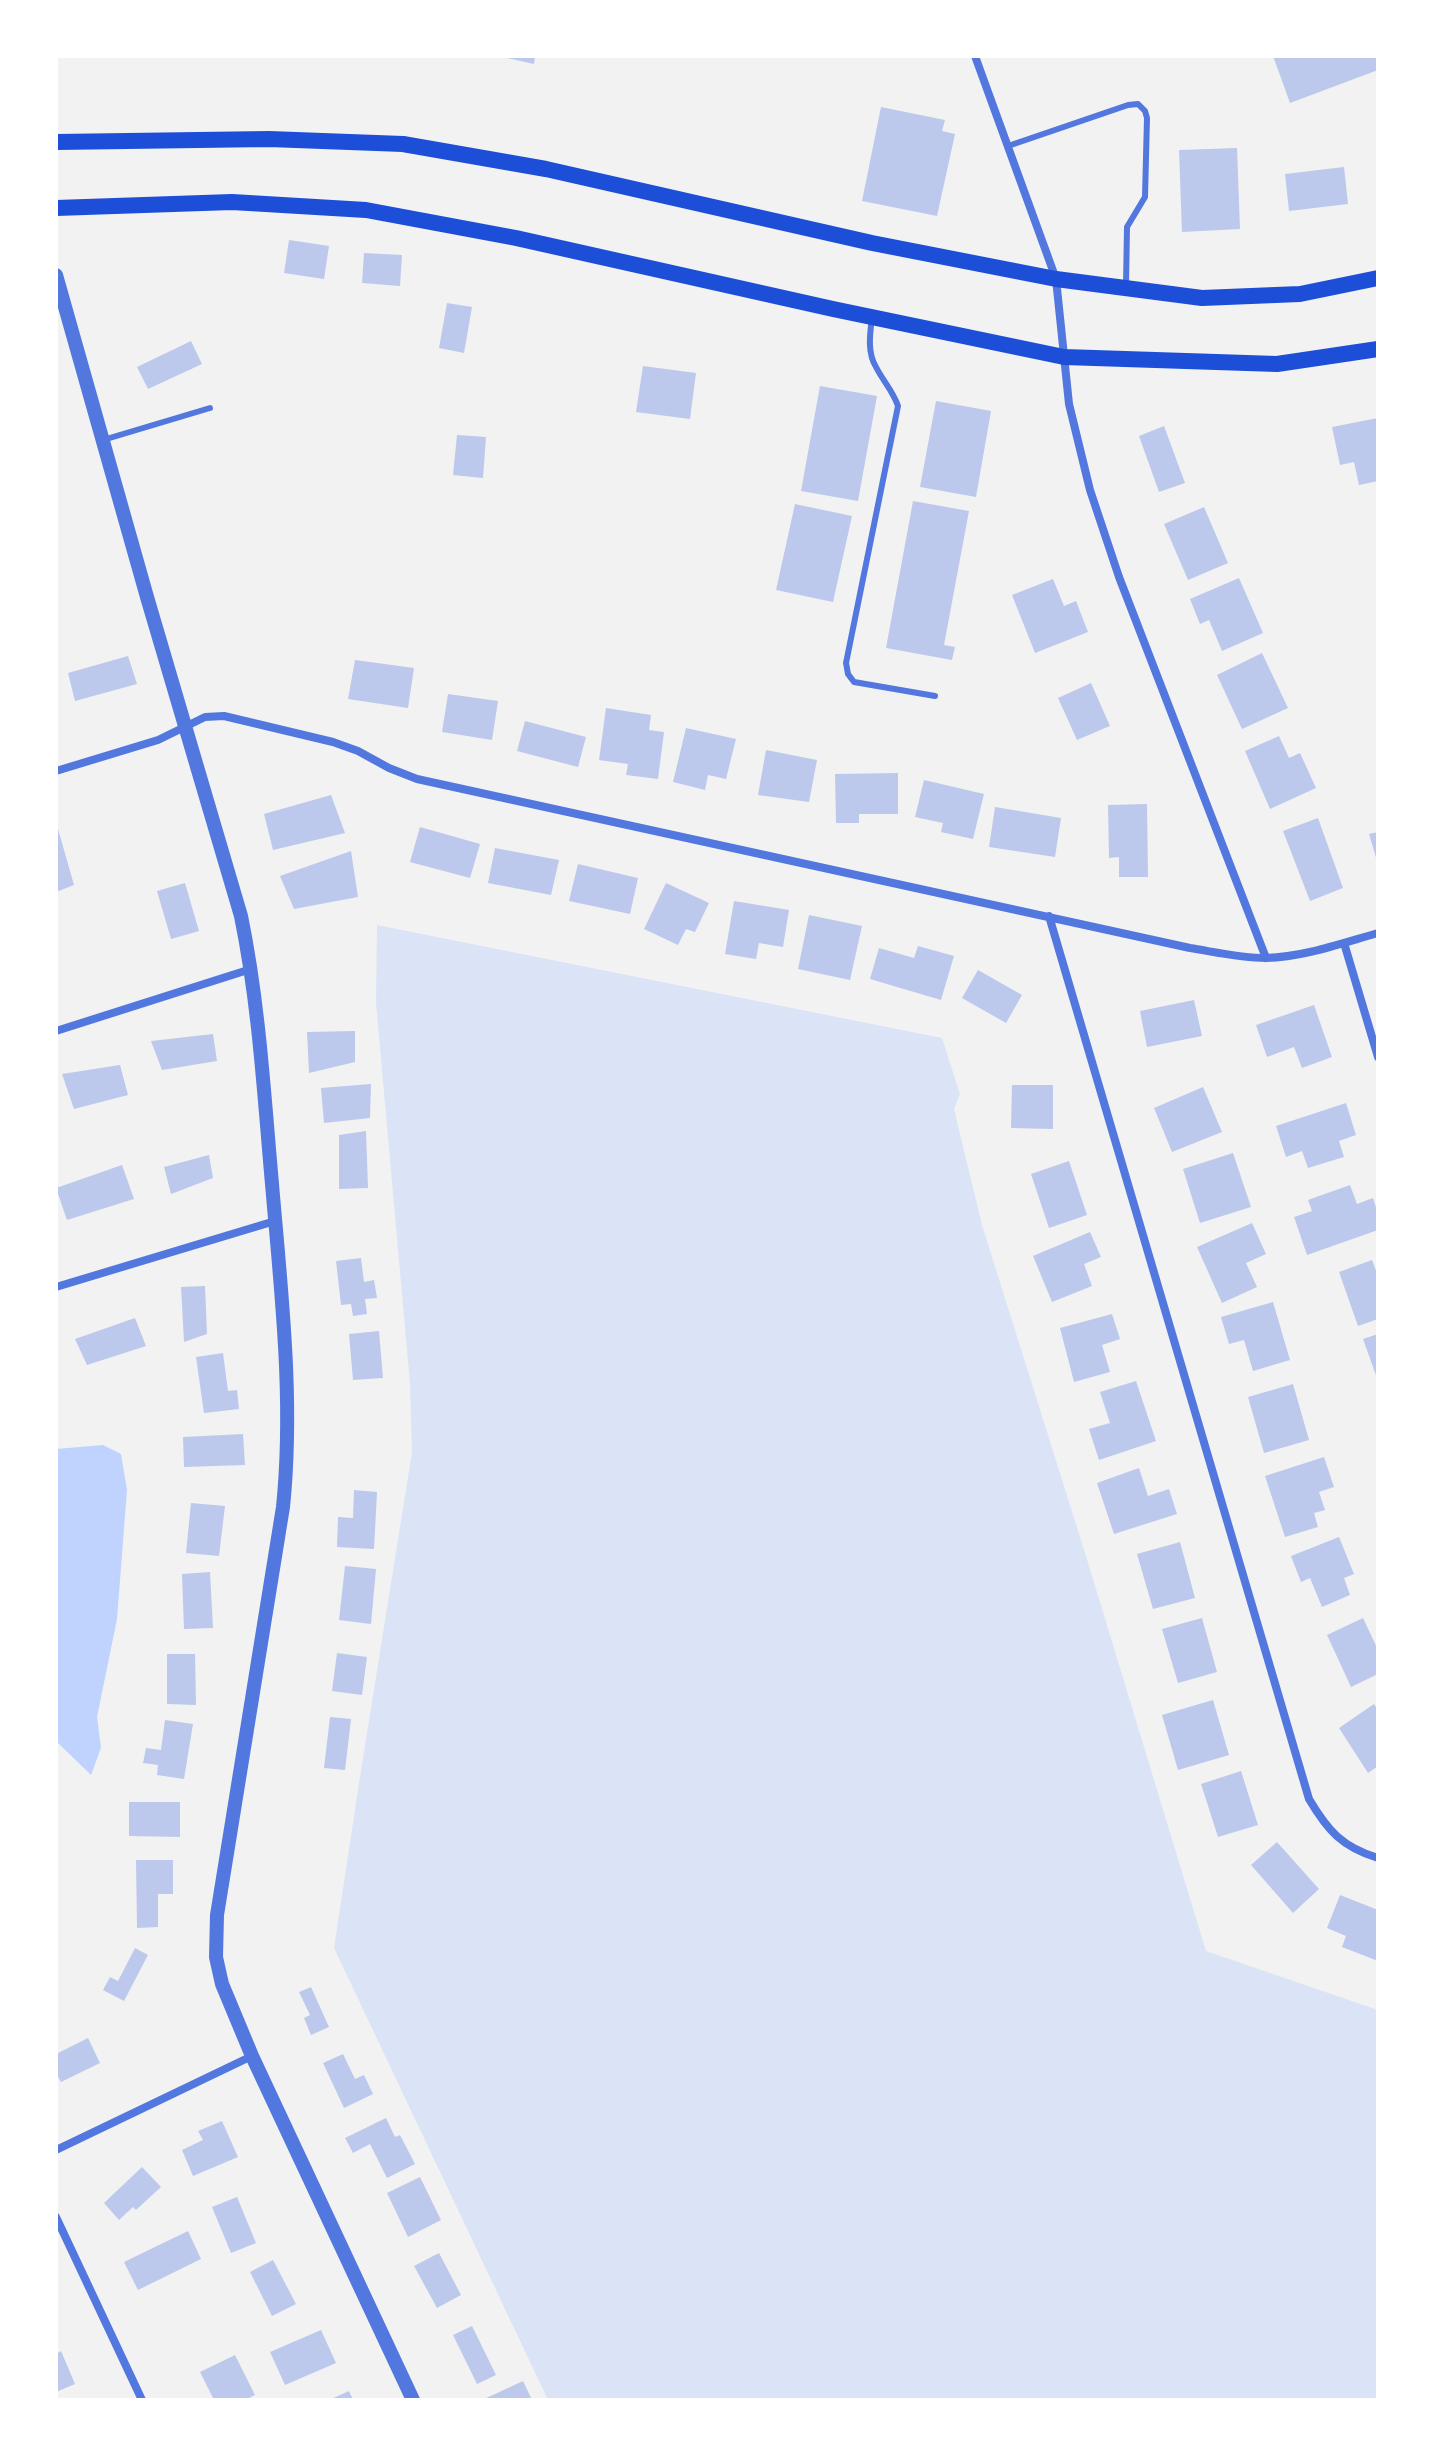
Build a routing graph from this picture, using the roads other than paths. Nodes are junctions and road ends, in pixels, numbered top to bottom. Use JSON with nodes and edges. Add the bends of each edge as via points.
{"nodes":[{"id":1,"x":975,"y":56,"type":"edge"},
{"id":2,"x":56,"y":142,"type":"edge"},
{"id":3,"x":1008,"y":146,"type":"junction"},
{"id":4,"x":56,"y":208,"type":"edge"},
{"id":5,"x":56,"y":275,"type":"edge"},
{"id":6,"x":1378,"y":278,"type":"edge"},
{"id":7,"x":1056,"y":279,"type":"junction"},
{"id":8,"x":1126,"y":288,"type":"junction"},
{"id":9,"x":872,"y":317,"type":"junction"},
{"id":10,"x":1378,"y":349,"type":"edge"},
{"id":11,"x":1064,"y":357,"type":"junction"},
{"id":12,"x":210,"y":408,"type":"dead end"},
{"id":13,"x":103,"y":440,"type":"junction"},
{"id":14,"x":935,"y":696,"type":"dead end"},
{"id":15,"x":186,"y":725,"type":"junction"},
{"id":16,"x":56,"y":771,"type":"edge"},
{"id":17,"x":1049,"y":916,"type":"junction"},
{"id":18,"x":1378,"y":933,"type":"edge"},
{"id":19,"x":1344,"y":943,"type":"junction"},
{"id":20,"x":1266,"y":958,"type":"junction"},
{"id":21,"x":251,"y":969,"type":"junction"},
{"id":22,"x":56,"y":1031,"type":"edge"},
{"id":23,"x":1378,"y":1057,"type":"edge"},
{"id":24,"x":275,"y":1221,"type":"junction"},
{"id":25,"x":56,"y":1287,"type":"edge"},
{"id":26,"x":1378,"y":1858,"type":"edge"},
{"id":27,"x":252,"y":2056,"type":"junction"},
{"id":28,"x":56,"y":2150,"type":"edge"},
{"id":29,"x":56,"y":2217,"type":"edge"},
{"id":30,"x":142,"y":2400,"type":"edge"},
{"id":31,"x":413,"y":2400,"type":"edge"}],
"edges":[{"from":1,"to":3,"type":"street"},
{"from":2,"to":7,"type":"main road","via":[[269,139],[403,144],[546,169]]},
{"from":3,"to":7,"type":"street"},
{"from":3,"to":8,"type":"lane","via":[[1128,105],[1138,104],[1145,111],[1145,197],[1127,227]]},
{"from":4,"to":9,"type":"main road","via":[[232,202],[366,210]]},
{"from":5,"to":13,"type":"street"},
{"from":6,"to":8,"type":"main road","via":[[1300,294],[1202,298]]},
{"from":7,"to":8,"type":"main road"},
{"from":7,"to":11,"type":"street"},
{"from":9,"to":11,"type":"main road"},
{"from":9,"to":14,"type":"lane","via":[[869,342],[874,365],[898,406],[846,663],[854,682]]},
{"from":10,"to":11,"type":"main road","via":[[1277,364]]},
{"from":11,"to":20,"type":"street","via":[[1069,404],[1090,490],[1119,577]]},
{"from":12,"to":13,"type":"lane"},
{"from":13,"to":15,"type":"street"},
{"from":15,"to":16,"type":"street","via":[[158,740]]},
{"from":15,"to":17,"type":"street","via":[[224,716],[333,742],[417,779]]},
{"from":15,"to":21,"type":"street"},
{"from":17,"to":20,"type":"street","via":[[1190,948]]},
{"from":17,"to":26,"type":"street","via":[[1309,1799],[1343,1843]]},
{"from":18,"to":19,"type":"street"},
{"from":19,"to":20,"type":"street"},
{"from":19,"to":23,"type":"street"},
{"from":21,"to":22,"type":"street"},
{"from":21,"to":24,"type":"street"},
{"from":24,"to":25,"type":"street"},
{"from":24,"to":27,"type":"street","via":[[289,1411],[287,1468],[217,1915],[216,1957],[222,1984]]},
{"from":27,"to":28,"type":"street"},
{"from":27,"to":31,"type":"street"},
{"from":29,"to":30,"type":"street"}]}
